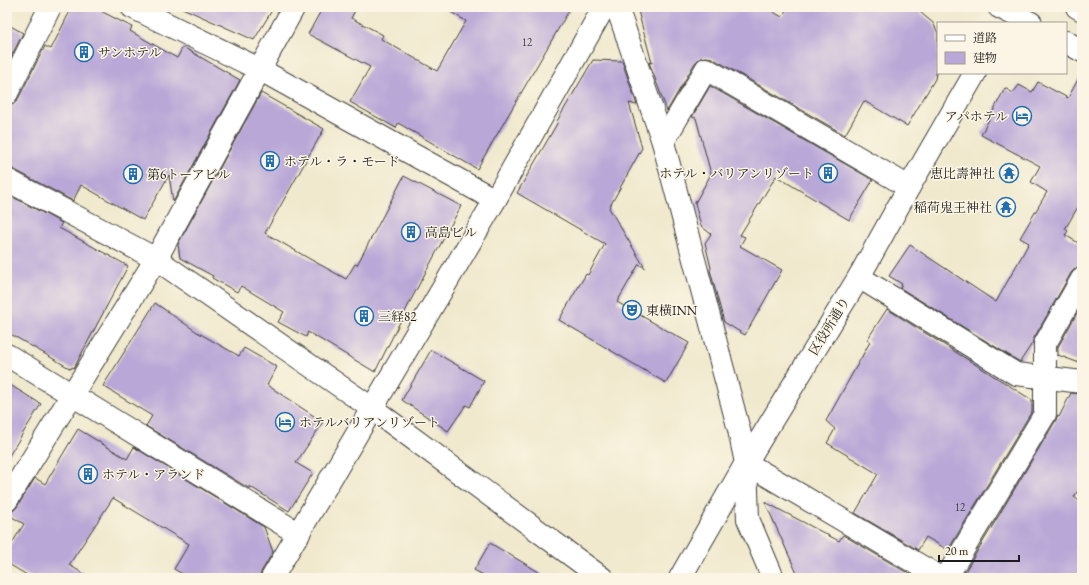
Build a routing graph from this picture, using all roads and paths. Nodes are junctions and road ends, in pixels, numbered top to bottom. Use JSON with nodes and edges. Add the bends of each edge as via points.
{"nodes":[{"id":1,"x":50,"y":7,"type":"edge"},
{"id":2,"x":132,"y":7,"type":"edge"},
{"id":3,"x":294,"y":7,"type":"edge"},
{"id":4,"x":604,"y":7,"type":"edge"},
{"id":5,"x":617,"y":7,"type":"edge"},
{"id":6,"x":1077,"y":7,"type":"edge"},
{"id":7,"x":1082,"y":10,"type":"edge"},
{"id":8,"x":1067,"y":43,"type":"edge"},
{"id":9,"x":1082,"y":51,"type":"edge"},
{"id":10,"x":259,"y":69,"type":"junction"},
{"id":11,"x":974,"y":74,"type":"edge"},
{"id":12,"x":7,"y":93,"type":"edge"},
{"id":13,"x":663,"y":142,"type":"junction"},
{"id":14,"x":7,"y":180,"type":"edge"},
{"id":15,"x":909,"y":187,"type":"junction"},
{"id":16,"x":495,"y":200,"type":"junction"},
{"id":17,"x":156,"y":259,"type":"junction"},
{"id":18,"x":859,"y":277,"type":"junction"},
{"id":19,"x":1082,"y":279,"type":"edge"},
{"id":20,"x":7,"y":355,"type":"edge"},
{"id":21,"x":1045,"y":377,"type":"junction"},
{"id":22,"x":1082,"y":382,"type":"edge"},
{"id":23,"x":72,"y":394,"type":"junction"},
{"id":24,"x":373,"y":409,"type":"junction"},
{"id":25,"x":746,"y":463,"type":"junction"},
{"id":26,"x":7,"y":500,"type":"edge"},
{"id":27,"x":298,"y":534,"type":"junction"},
{"id":28,"x":272,"y":578,"type":"edge"},
{"id":29,"x":602,"y":578,"type":"edge"},
{"id":30,"x":680,"y":578,"type":"edge"},
{"id":31,"x":773,"y":578,"type":"edge"},
{"id":32,"x":941,"y":578,"type":"edge"},
{"id":33,"x":946,"y":578,"type":"edge"}],
"edges":[{"from":1,"to":12,"type":"street"},
{"from":2,"to":10,"type":"street"},
{"from":3,"to":10,"type":"street"},
{"from":4,"to":16,"type":"street"},
{"from":5,"to":13,"type":"street"},
{"from":6,"to":7,"type":"street"},
{"from":8,"to":9,"type":"street"},
{"from":10,"to":16,"type":"street"},
{"from":10,"to":17,"type":"street"},
{"from":11,"to":15,"type":"street","name":"区役所通り"},
{"from":13,"to":15,"type":"street","via":[[706,69]]},
{"from":13,"to":25,"type":"street"},
{"from":14,"to":17,"type":"street"},
{"from":15,"to":18,"type":"street","name":"区役所通り"},
{"from":16,"to":24,"type":"street"},
{"from":17,"to":23,"type":"street"},
{"from":17,"to":24,"type":"street"},
{"from":18,"to":21,"type":"street","via":[[1016,374]]},
{"from":18,"to":25,"type":"street","name":"区役所通り"},
{"from":19,"to":21,"type":"street","via":[[1045,344]]},
{"from":20,"to":23,"type":"street"},
{"from":21,"to":22,"type":"street"},
{"from":21,"to":33,"type":"street","via":[[1045,414]]},
{"from":23,"to":26,"type":"street"},
{"from":23,"to":27,"type":"street"},
{"from":24,"to":27,"type":"street"},
{"from":24,"to":29,"type":"street"},
{"from":25,"to":30,"type":"street","name":"区役所通り"},
{"from":25,"to":31,"type":"street","via":[[748,519]]},
{"from":25,"to":32,"type":"street"},
{"from":27,"to":28,"type":"street"}]}
